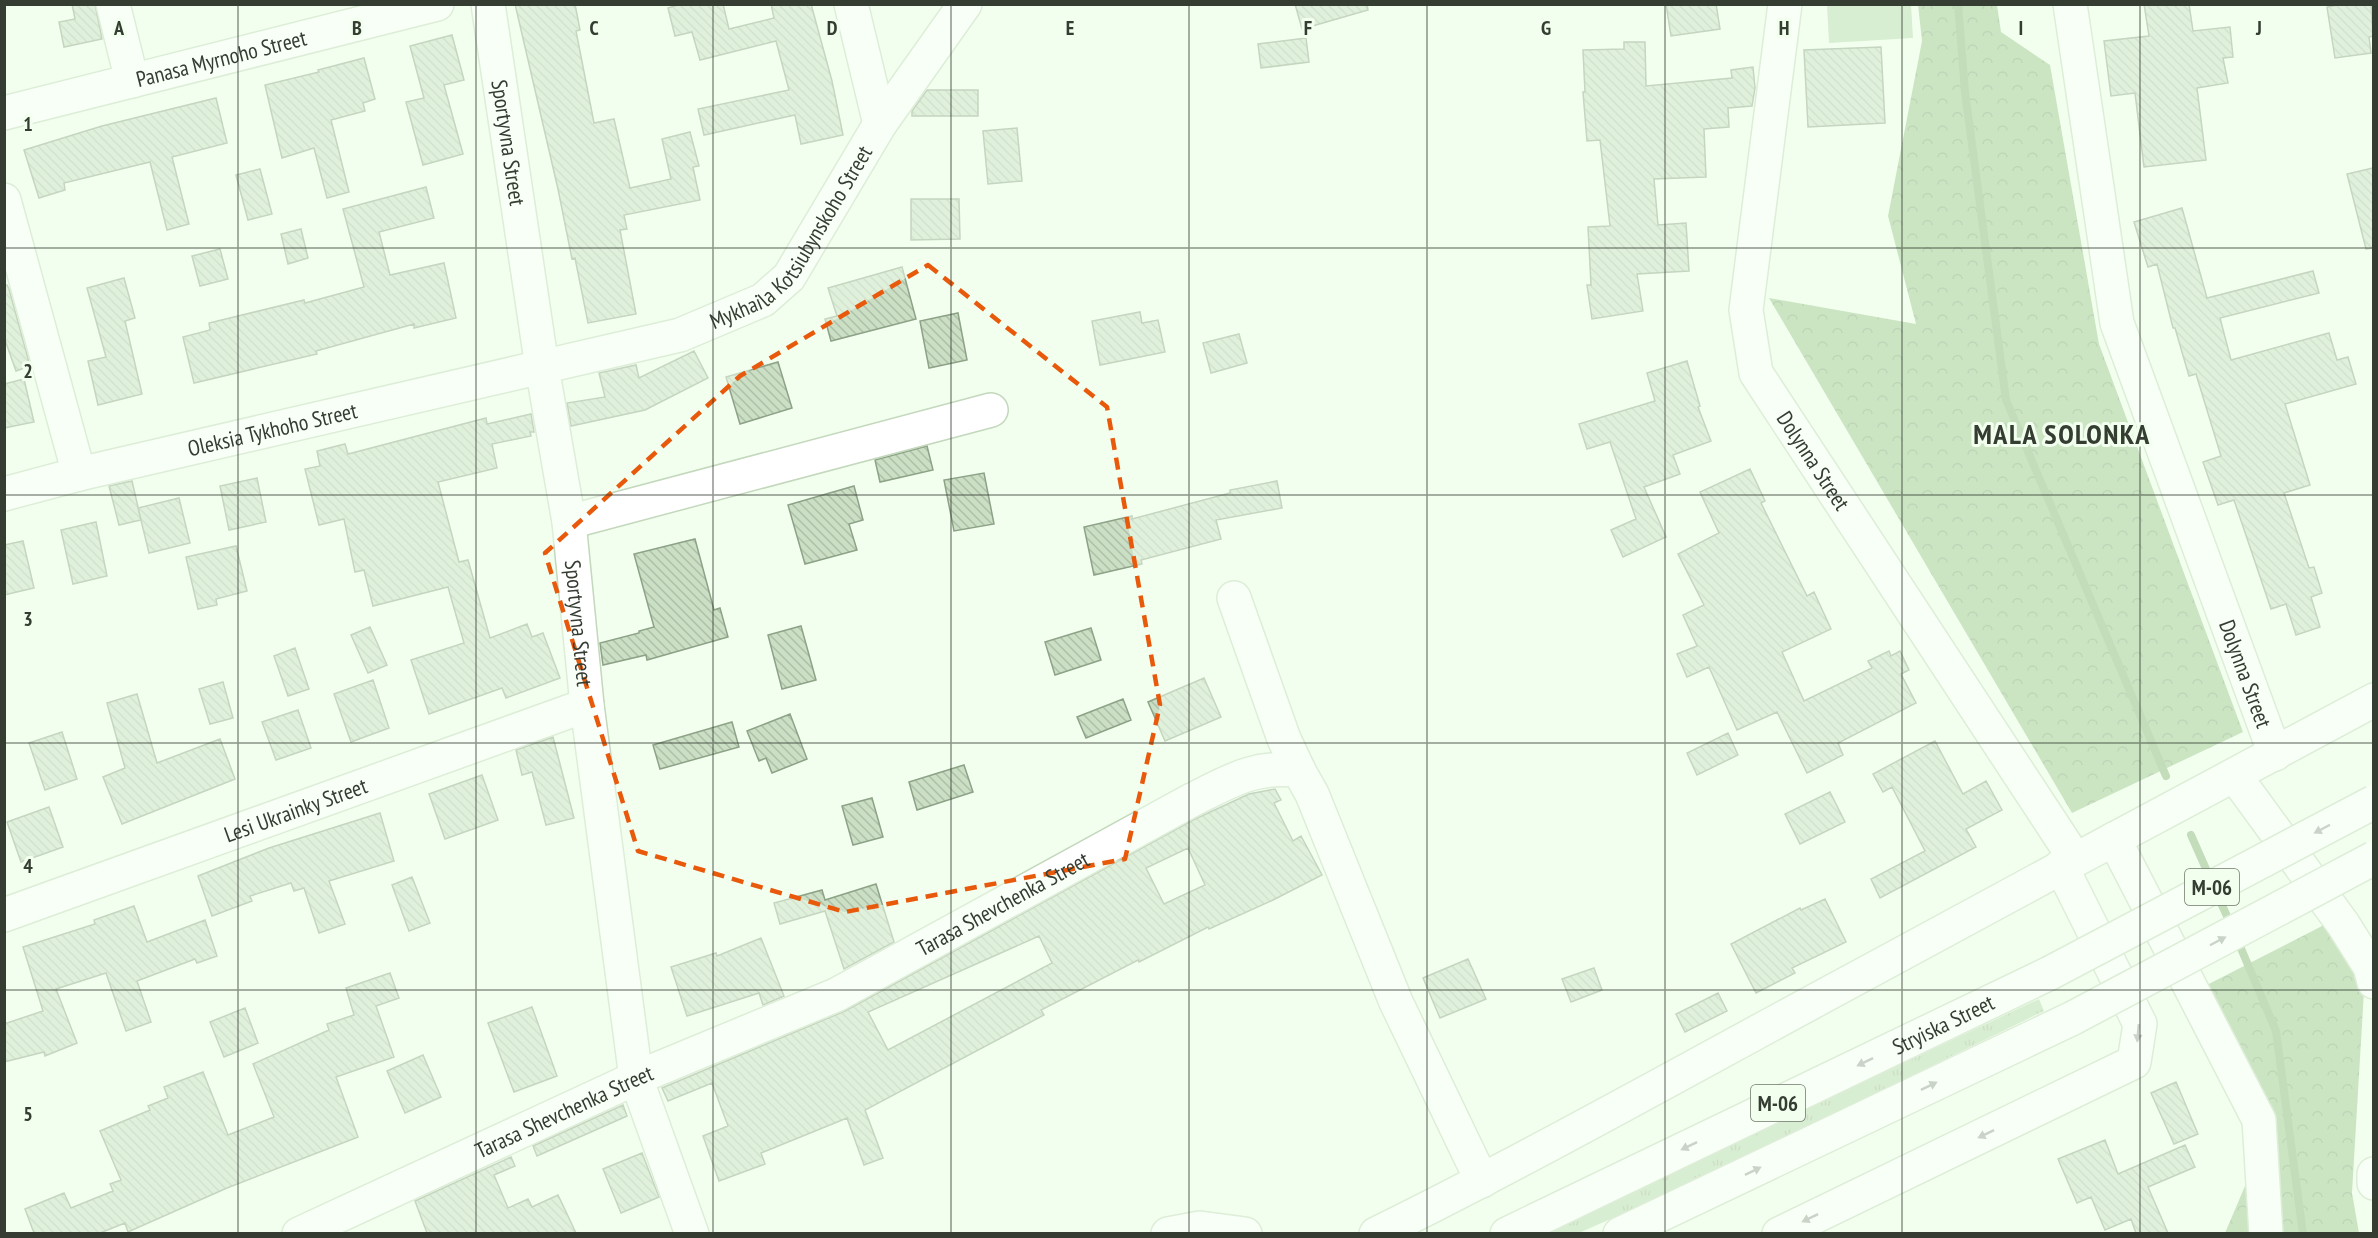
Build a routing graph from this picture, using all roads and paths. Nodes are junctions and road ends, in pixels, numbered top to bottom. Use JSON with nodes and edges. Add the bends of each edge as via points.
{"nodes":[{"id":1,"x":113,"y":4,"type":"edge"},
{"id":2,"x":437,"y":4,"type":"edge"},
{"id":3,"x":488,"y":4,"type":"edge"},
{"id":4,"x":851,"y":4,"type":"edge"},
{"id":5,"x":965,"y":4,"type":"edge"},
{"id":6,"x":1785,"y":4,"type":"edge"},
{"id":7,"x":2070,"y":4,"type":"edge"},
{"id":8,"x":132,"y":81,"type":"junction"},
{"id":9,"x":4,"y":113,"type":"edge"},
{"id":10,"x":880,"y":124,"type":"junction"},
{"id":11,"x":4,"y":200,"type":"edge"},
{"id":12,"x":542,"y":367,"type":"junction"},
{"id":13,"x":992,"y":410,"type":"dead end"},
{"id":14,"x":79,"y":474,"type":"junction"},
{"id":15,"x":4,"y":494,"type":"edge"},
{"id":16,"x":568,"y":522,"type":"junction"},
{"id":17,"x":1234,"y":598,"type":"dead end"},
{"id":18,"x":2373,"y":700,"type":"edge"},
{"id":19,"x":587,"y":705,"type":"junction"},
{"id":20,"x":2275,"y":753,"type":"junction"},
{"id":21,"x":1299,"y":771,"type":"junction"},
{"id":22,"x":2235,"y":776,"type":"junction"},
{"id":23,"x":2373,"y":802,"type":"edge"},
{"id":24,"x":2114,"y":839,"type":"junction"},
{"id":25,"x":2373,"y":858,"type":"edge"},
{"id":26,"x":2068,"y":863,"type":"junction"},
{"id":27,"x":4,"y":915,"type":"edge"},
{"id":28,"x":2373,"y":982,"type":"edge"},
{"id":29,"x":636,"y":1078,"type":"junction"},
{"id":30,"x":2373,"y":1174,"type":"edge"},
{"id":31,"x":1482,"y":1182,"type":"junction"},
{"id":32,"x":2373,"y":1183,"type":"edge"},
{"id":33,"x":299,"y":1233,"type":"edge"},
{"id":34,"x":692,"y":1233,"type":"edge"},
{"id":35,"x":1168,"y":1233,"type":"edge"},
{"id":36,"x":1245,"y":1233,"type":"edge"},
{"id":37,"x":1376,"y":1233,"type":"edge"},
{"id":38,"x":1507,"y":1233,"type":"edge"},
{"id":39,"x":1620,"y":1233,"type":"edge"},
{"id":40,"x":1779,"y":1233,"type":"edge"},
{"id":41,"x":2266,"y":1233,"type":"edge"}],
"edges":[{"from":1,"to":8,"type":"main road"},
{"from":2,"to":8,"type":"main road","name":"Panasa Myrnoho Street"},
{"from":3,"to":12,"type":"main road","name":"Sportyvna Street"},
{"from":4,"to":10,"type":"main road"},
{"from":5,"to":10,"type":"main road","name":"Mykhaila Kotsiubynskoho Street"},
{"from":6,"to":26,"type":"main road","name":"Dolynna Street","via":[[1746,310],[1756,373]]},
{"from":7,"to":20,"type":"main road","name":"Dolynna Street","via":[[2117,323]]},
{"from":8,"to":9,"type":"main road","name":"Panasa Myrnoho Street"},
{"from":10,"to":12,"type":"main road","name":"Mykhaila Kotsiubynskoho Street","via":[[789,277],[763,300],[680,335]]},
{"from":11,"to":14,"type":"main road"},
{"from":12,"to":14,"type":"main road","name":"Oleksia Tykhoho Street"},
{"from":12,"to":16,"type":"main road","name":"Sportyvna Street"},
{"from":13,"to":16,"type":"main road"},
{"from":14,"to":15,"type":"main road","name":"Oleksia Tykhoho Street"},
{"from":16,"to":19,"type":"main road","name":"Sportyvna Street"},
{"from":17,"to":21,"type":"main road"},
{"from":18,"to":20,"type":"main road"},
{"from":19,"to":27,"type":"main road","name":"Lesi Ukrainky Street"},
{"from":19,"to":29,"type":"main road","name":"Sportyvna Street"},
{"from":20,"to":22,"type":"main road"},
{"from":21,"to":29,"type":"main road","name":"Tarasa Shevchenka Street","via":[[1267,768],[1233,780],[836,995]]},
{"from":21,"to":31,"type":"main road","via":[[1312,794],[1396,1002]]},
{"from":22,"to":24,"type":"main road"},
{"from":22,"to":28,"type":"main road","via":[[2343,924],[2370,967]]},
{"from":23,"to":38,"type":"main road","name":"Stryiska Street","number":"М-06","one_way":true,"bridge":true,"via":[[2050,973]]},
{"from":24,"to":26,"type":"main road"},
{"from":24,"to":41,"type":"main road","via":[[2259,1120]]},
{"from":39,"to":25,"type":"main road","number":"М-06","one_way":true,"bridge":true,"via":[[2073,1018]]},
{"from":26,"to":31,"type":"main road"},
{"from":26,"to":40,"type":"main road","name":"Dolynna Street","one_way":true,"via":[[2140,1024],[2134,1062]]},
{"from":29,"to":33,"type":"main road","name":"Tarasa Shevchenka Street"},
{"from":29,"to":34,"type":"main road","name":"Sportyvna Street"},
{"from":30,"to":32,"type":"main road"},
{"from":31,"to":37,"type":"main road"},
{"from":35,"to":36,"type":"main road","via":[[1200,1228]]}]}
